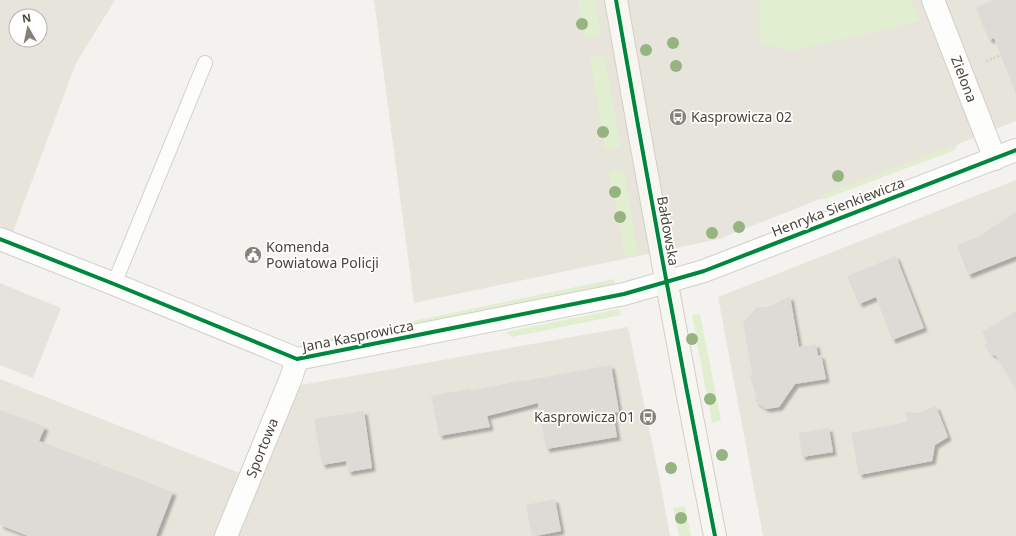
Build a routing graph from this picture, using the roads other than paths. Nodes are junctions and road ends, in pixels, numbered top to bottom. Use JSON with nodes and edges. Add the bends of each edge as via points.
{"nodes":[{"id":1,"x":616,"y":0,"type":"edge"},
{"id":2,"x":933,"y":0,"type":"edge"},
{"id":3,"x":205,"y":63,"type":"dead end"},
{"id":4,"x":1016,"y":150,"type":"edge"},
{"id":5,"x":994,"y":159,"type":"junction"},
{"id":6,"x":0,"y":238,"type":"edge"},
{"id":7,"x":667,"y":282,"type":"junction"},
{"id":8,"x":114,"y":284,"type":"junction"},
{"id":9,"x":297,"y":359,"type":"junction"},
{"id":10,"x":226,"y":536,"type":"edge"},
{"id":11,"x":715,"y":536,"type":"edge"}],
"edges":[{"from":1,"to":7,"type":"street","name":"Bałdowska"},
{"from":2,"to":5,"type":"street","name":"Zielona"},
{"from":3,"to":8,"type":"lane"},
{"from":4,"to":5,"type":"street","name":"Henryka Sienkiewicza"},
{"from":5,"to":7,"type":"street","name":"Henryka Sienkiewicza"},
{"from":6,"to":8,"type":"street","name":"Jana Kasprowicza"},
{"from":7,"to":9,"type":"street","name":"Jana Kasprowicza","via":[[624,294]]},
{"from":7,"to":11,"type":"street","name":"Bałdowska"},
{"from":8,"to":9,"type":"street","name":"Jana Kasprowicza"},
{"from":9,"to":10,"type":"street","name":"Sportowa"}]}
